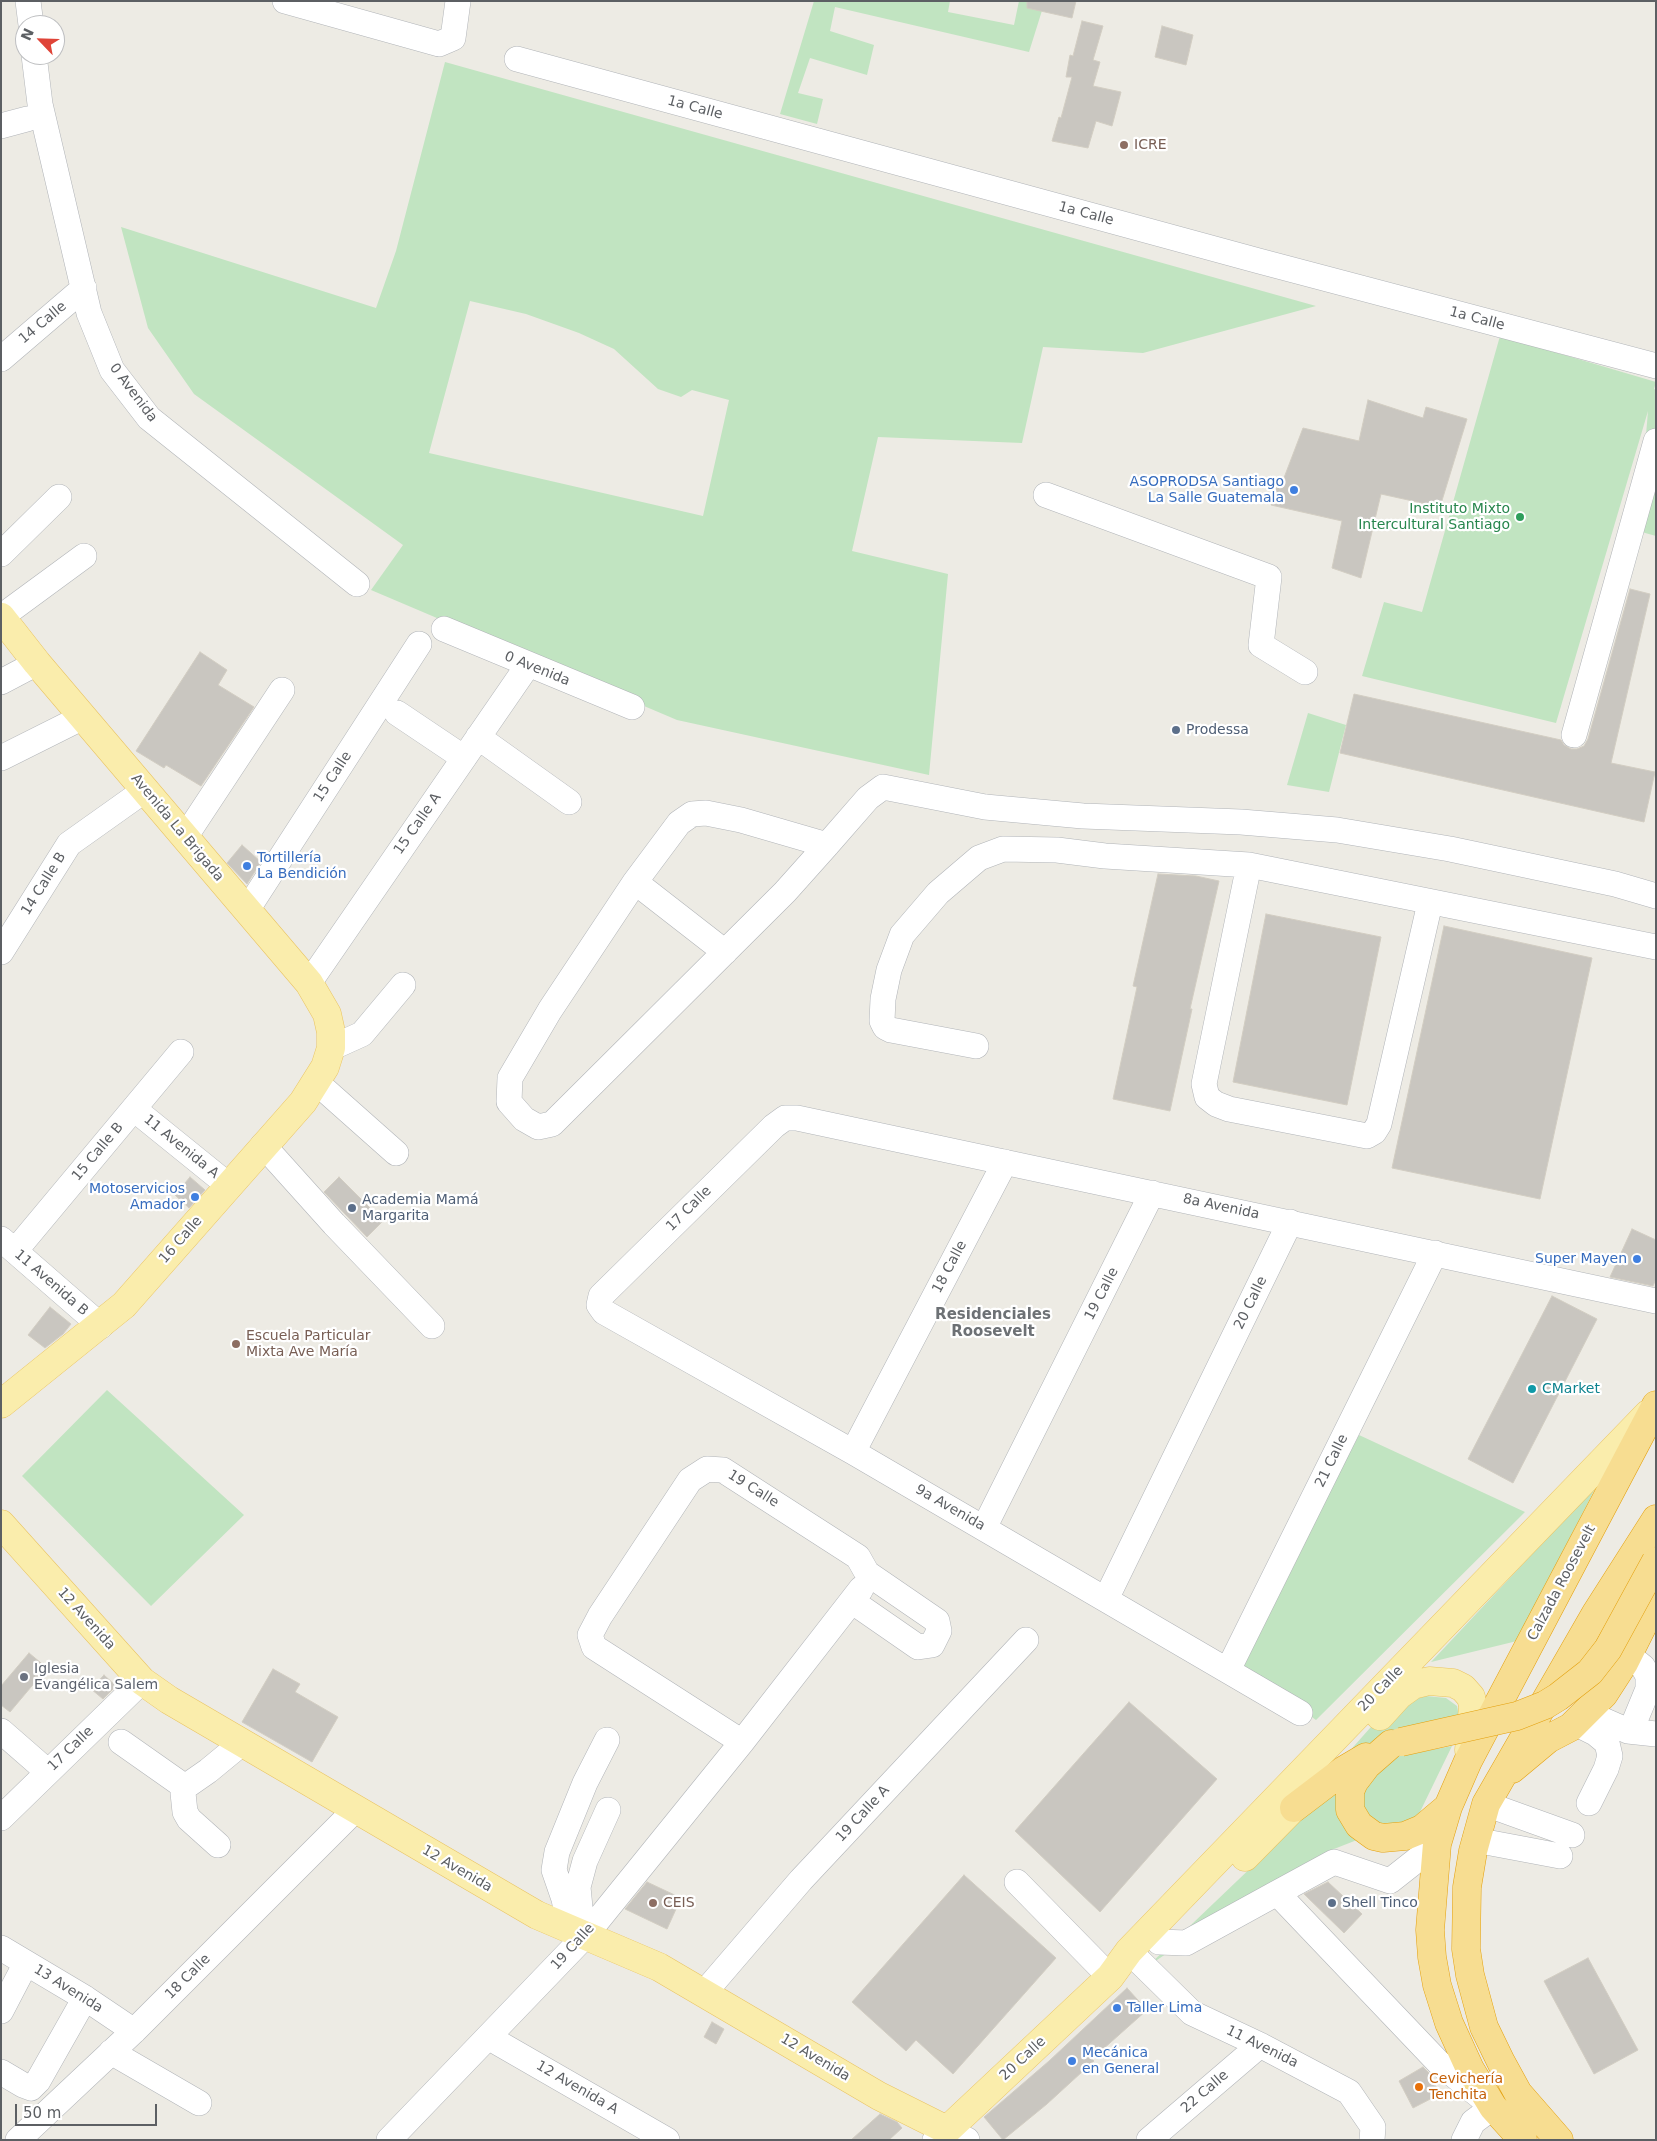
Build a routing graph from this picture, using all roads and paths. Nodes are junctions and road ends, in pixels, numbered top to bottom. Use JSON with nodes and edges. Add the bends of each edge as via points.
{"nodes":[{"id":1,"x":28,"y":1,"type":"edge"},
{"id":2,"x":285,"y":1,"type":"edge"},
{"id":3,"x":458,"y":1,"type":"edge"},
{"id":4,"x":358,"y":11,"type":"edge"},
{"id":5,"x":30,"y":15,"type":"edge"},
{"id":6,"x":517,"y":59,"type":"dead end"},
{"id":7,"x":35,"y":65,"type":"edge"},
{"id":8,"x":27,"y":119,"type":"dead end"},
{"id":9,"x":1,"y":126,"type":"edge"},
{"id":10,"x":84,"y":288,"type":"junction"},
{"id":11,"x":1,"y":359,"type":"edge"},
{"id":12,"x":1656,"y":366,"type":"edge"},
{"id":13,"x":1656,"y":440,"type":"edge"},
{"id":14,"x":1046,"y":495,"type":"dead end"},
{"id":15,"x":59,"y":497,"type":"dead end"},
{"id":16,"x":1,"y":554,"type":"edge"},
{"id":17,"x":84,"y":556,"type":"dead end"},
{"id":18,"x":357,"y":584,"type":"dead end"},
{"id":19,"x":1,"y":617,"type":"edge"},
{"id":20,"x":444,"y":629,"type":"dead end"},
{"id":21,"x":418,"y":644,"type":"dead end"},
{"id":22,"x":37,"y":663,"type":"junction"},
{"id":23,"x":528,"y":665,"type":"junction"},
{"id":24,"x":1306,"y":672,"type":"dead end"},
{"id":25,"x":1,"y":682,"type":"edge"},
{"id":26,"x":282,"y":690,"type":"dead end"},
{"id":27,"x":632,"y":707,"type":"dead end"},
{"id":28,"x":397,"y":713,"type":"dead end"},
{"id":29,"x":83,"y":716,"type":"junction"},
{"id":30,"x":1574,"y":735,"type":"dead end"},
{"id":31,"x":478,"y":737,"type":"junction"},
{"id":32,"x":1,"y":758,"type":"edge"},
{"id":33,"x":464,"y":758,"type":"junction"},
{"id":34,"x":145,"y":790,"type":"junction"},
{"id":35,"x":569,"y":802,"type":"dead end"},
{"id":36,"x":185,"y":837,"type":"junction"},
{"id":37,"x":827,"y":845,"type":"junction"},
{"id":38,"x":1248,"y":865,"type":"junction"},
{"id":39,"x":635,"y":882,"type":"junction"},
{"id":40,"x":1656,"y":896,"type":"edge"},
{"id":41,"x":1430,"y":903,"type":"junction"},
{"id":42,"x":247,"y":910,"type":"junction"},
{"id":43,"x":1656,"y":947,"type":"edge"},
{"id":44,"x":1,"y":952,"type":"edge"},
{"id":45,"x":724,"y":952,"type":"junction"},
{"id":46,"x":309,"y":983,"type":"junction"},
{"id":47,"x":403,"y":985,"type":"dead end"},
{"id":48,"x":976,"y":1046,"type":"dead end"},
{"id":49,"x":331,"y":1048,"type":"junction"},
{"id":50,"x":181,"y":1052,"type":"dead end"},
{"id":51,"x":316,"y":1082,"type":"junction"},
{"id":52,"x":134,"y":1109,"type":"junction"},
{"id":53,"x":785,"y":1118,"type":"joint"},
{"id":54,"x":263,"y":1145,"type":"junction"},
{"id":55,"x":396,"y":1154,"type":"dead end"},
{"id":56,"x":1004,"y":1162,"type":"junction"},
{"id":57,"x":228,"y":1186,"type":"junction"},
{"id":58,"x":1152,"y":1193,"type":"junction"},
{"id":59,"x":1290,"y":1222,"type":"junction"},
{"id":60,"x":8,"y":1245,"type":"edge"},
{"id":61,"x":1435,"y":1252,"type":"junction"},
{"id":62,"x":1656,"y":1301,"type":"edge"},
{"id":63,"x":599,"y":1304,"type":"joint"},
{"id":64,"x":101,"y":1326,"type":"junction"},
{"id":65,"x":432,"y":1326,"type":"dead end"},
{"id":66,"x":2,"y":1403,"type":"edge"},
{"id":67,"x":1656,"y":1405,"type":"edge"},
{"id":68,"x":853,"y":1452,"type":"junction"},
{"id":69,"x":1656,"y":1519,"type":"edge"},
{"id":70,"x":1,"y":1524,"type":"edge"},
{"id":71,"x":984,"y":1528,"type":"junction"},
{"id":72,"x":1656,"y":1561,"type":"edge"},
{"id":73,"x":867,"y":1573,"type":"junction"},
{"id":74,"x":1106,"y":1599,"type":"junction"},
{"id":75,"x":1656,"y":1599,"type":"edge"},
{"id":76,"x":853,"y":1602,"type":"junction"},
{"id":77,"x":1649,"y":1631,"type":"edge"},
{"id":78,"x":1026,"y":1640,"type":"dead end"},
{"id":79,"x":1628,"y":1655,"type":"junction"},
{"id":80,"x":1228,"y":1670,"type":"junction"},
{"id":81,"x":142,"y":1681,"type":"junction"},
{"id":82,"x":1300,"y":1713,"type":"dead end"},
{"id":83,"x":1581,"y":1718,"type":"junction"},
{"id":84,"x":1,"y":1731,"type":"edge"},
{"id":85,"x":1628,"y":1731,"type":"junction"},
{"id":86,"x":1656,"y":1734,"type":"edge"},
{"id":87,"x":608,"y":1740,"type":"dead end"},
{"id":88,"x":121,"y":1742,"type":"dead end"},
{"id":89,"x":742,"y":1742,"type":"junction"},
{"id":90,"x":1396,"y":1743,"type":"junction"},
{"id":91,"x":242,"y":1744,"type":"junction"},
{"id":92,"x":1468,"y":1761,"type":"junction"},
{"id":93,"x":48,"y":1772,"type":"junction"},
{"id":94,"x":1504,"y":1776,"type":"junction"},
{"id":95,"x":185,"y":1787,"type":"junction"},
{"id":96,"x":1589,"y":1803,"type":"dead end"},
{"id":97,"x":1486,"y":1804,"type":"junction"},
{"id":98,"x":1294,"y":1808,"type":"junction"},
{"id":99,"x":1448,"y":1808,"type":"junction"},
{"id":100,"x":355,"y":1810,"type":"junction"},
{"id":101,"x":608,"y":1810,"type":"dead end"},
{"id":102,"x":1,"y":1818,"type":"edge"},
{"id":103,"x":1475,"y":1840,"type":"junction"},
{"id":104,"x":1437,"y":1844,"type":"junction"},
{"id":105,"x":218,"y":1845,"type":"dead end"},
{"id":106,"x":1016,"y":1882,"type":"dead end"},
{"id":107,"x":1277,"y":1893,"type":"junction"},
{"id":108,"x":577,"y":1932,"type":"junction"},
{"id":109,"x":1159,"y":1942,"type":"junction"},
{"id":110,"x":1,"y":1948,"type":"edge"},
{"id":111,"x":1139,"y":1961,"type":"junction"},
{"id":112,"x":26,"y":1962,"type":"junction"},
{"id":113,"x":1110,"y":1977,"type":"junction"},
{"id":114,"x":704,"y":1993,"type":"junction"},
{"id":115,"x":86,"y":1998,"type":"junction"},
{"id":116,"x":1,"y":2011,"type":"edge"},
{"id":117,"x":134,"y":2031,"type":"junction"},
{"id":118,"x":488,"y":2037,"type":"junction"},
{"id":119,"x":1260,"y":2044,"type":"junction"},
{"id":120,"x":111,"y":2052,"type":"junction"},
{"id":121,"x":1,"y":2072,"type":"edge"},
{"id":122,"x":199,"y":2103,"type":"dead end"},
{"id":123,"x":1494,"y":2107,"type":"junction"},
{"id":124,"x":949,"y":2137,"type":"edge"},
{"id":125,"x":18,"y":2140,"type":"edge"},
{"id":126,"x":389,"y":2140,"type":"edge"},
{"id":127,"x":667,"y":2140,"type":"edge"},
{"id":128,"x":1149,"y":2140,"type":"edge"},
{"id":129,"x":1372,"y":2140,"type":"edge"},
{"id":130,"x":1464,"y":2140,"type":"edge"},
{"id":131,"x":1523,"y":2140,"type":"edge"},
{"id":132,"x":1559,"y":2140,"type":"edge"}],
"edges":[{"from":1,"to":5,"type":"street"},
{"from":2,"to":4,"type":"street"},
{"from":3,"to":4,"type":"street","via":[[453,38],[439,44]]},
{"from":6,"to":12,"type":"street","name":"1a Calle","via":[[1261,250]]},
{"from":7,"to":10,"type":"street","name":"0 Avenida","via":[[40,104]]},
{"from":8,"to":9,"type":"street"},
{"from":10,"to":11,"type":"street","name":"14 Calle"},
{"from":10,"to":18,"type":"street","name":"0 Avenida","via":[[112,370],[149,418]]},
{"from":13,"to":30,"type":"street"},
{"from":14,"to":24,"type":"street","via":[[1269,577],[1261,645]]},
{"from":15,"to":16,"type":"street"},
{"from":17,"to":19,"type":"street"},
{"from":19,"to":22,"type":"main road","name":"Avenida La Brigada"},
{"from":20,"to":23,"type":"street","name":"0 Avenida"},
{"from":21,"to":42,"type":"street","name":"15 Calle"},
{"from":22,"to":25,"type":"street"},
{"from":22,"to":29,"type":"main road","name":"Avenida La Brigada"},
{"from":23,"to":27,"type":"street","name":"0 Avenida"},
{"from":23,"to":31,"type":"street","name":"15 Calle A"},
{"from":26,"to":36,"type":"street"},
{"from":28,"to":33,"type":"street"},
{"from":29,"to":32,"type":"street"},
{"from":29,"to":34,"type":"main road","name":"Avenida La Brigada"},
{"from":31,"to":33,"type":"street","name":"15 Calle A"},
{"from":31,"to":35,"type":"street"},
{"from":33,"to":46,"type":"street","name":"15 Calle A"},
{"from":34,"to":36,"type":"main road","name":"Avenida La Brigada"},
{"from":34,"to":44,"type":"street","name":"14 Calle B","via":[[69,844]]},
{"from":36,"to":42,"type":"main road","name":"Avenida La Brigada"},
{"from":37,"to":39,"type":"street","via":[[741,820],[706,812],[692,814],[679,823]]},
{"from":37,"to":40,"type":"street","via":[[868,798],[883,787],[985,807],[1083,816],[1241,822],[1337,830],[1450,849],[1615,884]]},
{"from":37,"to":45,"type":"street"},
{"from":38,"to":41,"type":"street"},
{"from":38,"to":41,"type":"street","via":[[1204,1084],[1207,1096],[1229,1109],[1366,1136],[1374,1132],[1379,1124]]},
{"from":38,"to":48,"type":"street","via":[[1057,850],[1003,849],[979,858],[938,893],[902,935],[886,984],[882,1022],[891,1030]]},
{"from":39,"to":45,"type":"street"},
{"from":39,"to":45,"type":"street","via":[[550,1010],[510,1078],[509,1102],[524,1119],[538,1127],[552,1124]]},
{"from":41,"to":43,"type":"street"},
{"from":42,"to":46,"type":"main road","name":"Avenida La Brigada"},
{"from":46,"to":49,"type":"main road","name":"Avenida La Brigada","via":[[327,1014]]},
{"from":47,"to":49,"type":"street","via":[[362,1034]]},
{"from":49,"to":51,"type":"main road","name":"16 Calle"},
{"from":50,"to":52,"type":"street","name":"15 Calle B"},
{"from":51,"to":54,"type":"main road","name":"16 Calle","via":[[304,1102]]},
{"from":51,"to":55,"type":"street"},
{"from":52,"to":57,"type":"street","name":"11 Avenida A"},
{"from":52,"to":60,"type":"street","name":"15 Calle B"},
{"from":53,"to":56,"type":"street","name":"8a Avenida"},
{"from":53,"to":63,"type":"street","name":"17 Calle","via":[[601,1296]]},
{"from":54,"to":57,"type":"main road","name":"16 Calle"},
{"from":54,"to":65,"type":"street"},
{"from":56,"to":58,"type":"street","name":"8a Avenida"},
{"from":56,"to":68,"type":"street","name":"18 Calle"},
{"from":57,"to":64,"type":"main road","name":"16 Calle","via":[[124,1305]]},
{"from":58,"to":59,"type":"street","name":"8a Avenida"},
{"from":58,"to":71,"type":"street","name":"19 Calle"},
{"from":59,"to":61,"type":"street","name":"8a Avenida"},
{"from":59,"to":74,"type":"street","name":"20 Calle"},
{"from":60,"to":64,"type":"street","name":"11 Avenida B"},
{"from":61,"to":62,"type":"street","name":"8a Avenida"},
{"from":61,"to":80,"type":"street","name":"21 Calle"},
{"from":63,"to":68,"type":"street","name":"9a Avenida","via":[[604,1312]]},
{"from":64,"to":66,"type":"main road","name":"16 Calle"},
{"from":67,"to":92,"type":"highway","name":"Calzada Roosevelt"},
{"from":67,"to":113,"type":"main road","name":"20 Calle","via":[[1129,1951]]},
{"from":68,"to":71,"type":"street","name":"9a Avenida"},
{"from":69,"to":94,"type":"highway","via":[[1596,1613]]},
{"from":70,"to":81,"type":"main road","name":"12 Avenida"},
{"from":71,"to":74,"type":"street","name":"9a Avenida"},
{"from":72,"to":90,"type":"highway","bridge":true,"via":[[1608,1649],[1590,1672],[1558,1697],[1517,1716]]},
{"from":73,"to":76,"type":"street","name":"19 Calle"},
{"from":73,"to":76,"type":"street","via":[[937,1621],[939,1631],[932,1645],[918,1647]]},
{"from":73,"to":89,"type":"street","name":"19 Calle","via":[[858,1556],[723,1470],[707,1469],[690,1480],[590,1635],[594,1647]]},
{"from":74,"to":80,"type":"street","name":"9a Avenida"},
{"from":75,"to":77,"type":"highway"},
{"from":76,"to":89,"type":"street","name":"19 Calle"},
{"from":77,"to":79,"type":"highway"},
{"from":78,"to":114,"type":"street","name":"19 Calle A","via":[[800,1880]]},
{"from":79,"to":83,"type":"highway","via":[[1604,1694]]},
{"from":79,"to":85,"type":"street","via":[[1643,1667],[1648,1676],[1648,1689]]},
{"from":80,"to":82,"type":"street","name":"9a Avenida"},
{"from":81,"to":91,"type":"main road","name":"12 Avenida"},
{"from":81,"to":93,"type":"street","name":"17 Calle"},
{"from":83,"to":85,"type":"street"},
{"from":83,"to":94,"type":"highway"},
{"from":83,"to":96,"type":"street","via":[[1607,1743],[1610,1756]]},
{"from":84,"to":93,"type":"street"},
{"from":85,"to":86,"type":"street"},
{"from":87,"to":108,"type":"street","via":[[584,1782],[557,1852],[554,1870]]},
{"from":88,"to":95,"type":"street"},
{"from":89,"to":108,"type":"street","name":"19 Calle"},
{"from":90,"to":98,"type":"highway","via":[[1373,1752],[1344,1770]]},
{"from":90,"to":99,"type":"highway","via":[[1367,1765],[1354,1782],[1350,1791],[1350,1810],[1359,1825],[1374,1836],[1405,1836],[1422,1829]]},
{"from":91,"to":95,"type":"street"},
{"from":91,"to":100,"type":"main road","name":"12 Avenida"},
{"from":92,"to":98,"type":"main road","name":"20 Calle","via":[[1474,1706],[1471,1697],[1454,1683],[1421,1683],[1399,1695]]},
{"from":92,"to":99,"type":"highway","name":"Calzada Roosevelt"},
{"from":93,"to":102,"type":"street","name":"17 Calle"},
{"from":94,"to":97,"type":"highway"},
{"from":95,"to":105,"type":"street","via":[[183,1803],[189,1819]]},
{"from":97,"to":103,"type":"highway"},
{"from":97,"to":103,"type":"street","via":[[1566,1845]]},
{"from":98,"to":109,"type":"main road","name":"20 Calle"},
{"from":99,"to":104,"type":"highway","name":"Calzada Roosevelt"},
{"from":100,"to":108,"type":"main road","name":"12 Avenida","via":[[537,1915]]},
{"from":100,"to":117,"type":"street","name":"18 Calle"},
{"from":101,"to":108,"type":"street","via":[[585,1861],[578,1887]]},
{"from":103,"to":132,"type":"highway","via":[[1465,1923],[1470,1975],[1484,2027],[1518,2093]]},
{"from":104,"to":107,"type":"street","via":[[1390,1881],[1334,1862]]},
{"from":104,"to":123,"type":"highway","name":"Calzada Roosevelt","via":[[1430,1930],[1437,1985],[1449,2023],[1470,2069]]},
{"from":106,"to":113,"type":"street"},
{"from":107,"to":109,"type":"street","via":[[1186,1943]]},
{"from":107,"to":123,"type":"street","via":[[1439,2063]]},
{"from":108,"to":114,"type":"main road","name":"12 Avenida","via":[[658,1967]]},
{"from":108,"to":118,"type":"street","name":"19 Calle"},
{"from":109,"to":111,"type":"main road","name":"20 Calle"},
{"from":110,"to":112,"type":"street","name":"13 Avenida"},
{"from":111,"to":113,"type":"main road","name":"20 Calle"},
{"from":111,"to":119,"type":"street","name":"11 Avenida","via":[[1192,2013]]},
{"from":112,"to":115,"type":"street","name":"13 Avenida"},
{"from":112,"to":116,"type":"street"},
{"from":113,"to":124,"type":"main road","name":"20 Calle"},
{"from":114,"to":124,"type":"main road","name":"12 Avenida"},
{"from":115,"to":117,"type":"street","name":"13 Avenida"},
{"from":115,"to":121,"type":"street","via":[[31,2088]]},
{"from":117,"to":120,"type":"street","name":"18 Calle"},
{"from":118,"to":126,"type":"street","name":"19 Calle"},
{"from":118,"to":127,"type":"street","name":"12 Avenida A"},
{"from":119,"to":128,"type":"street","name":"22 Calle"},
{"from":119,"to":129,"type":"street","name":"11 Avenida","via":[[1349,2092],[1373,2127]]},
{"from":120,"to":122,"type":"street"},
{"from":120,"to":125,"type":"street","name":"18 Calle"},
{"from":123,"to":130,"type":"street","via":[[1474,2122]]},
{"from":123,"to":131,"type":"highway","name":"Calzada Roosevelt"}]}
